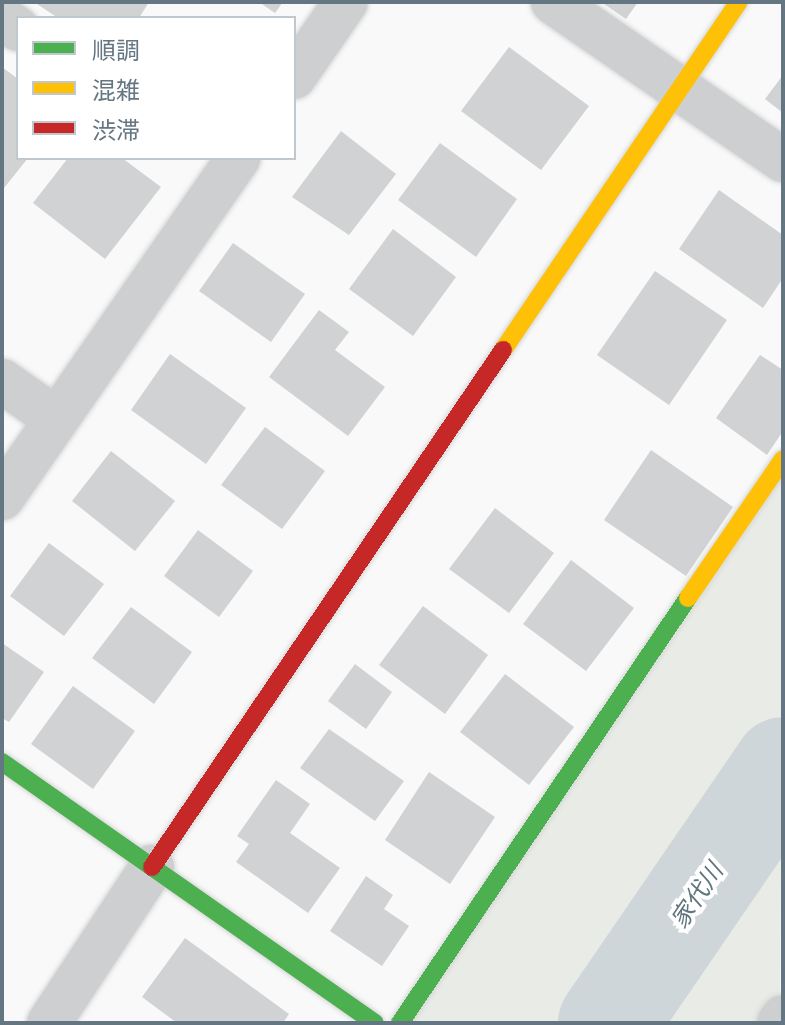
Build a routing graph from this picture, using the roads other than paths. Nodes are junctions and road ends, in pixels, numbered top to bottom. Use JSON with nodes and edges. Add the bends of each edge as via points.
{"nodes":[{"id":1,"x":346,"y":2,"type":"edge"},
{"id":2,"x":553,"y":2,"type":"edge"},
{"id":3,"x":739,"y":2,"type":"edge"},
{"id":4,"x":296,"y":74,"type":"edge"},
{"id":5,"x":680,"y":88,"type":"junction"},
{"id":6,"x":783,"y":160,"type":"edge"},
{"id":7,"x":227,"y":162,"type":"edge"},
{"id":8,"x":2,"y":381,"type":"edge"},
{"id":9,"x":56,"y":419,"type":"junction"},
{"id":10,"x":783,"y":459,"type":"edge"},
{"id":11,"x":2,"y":498,"type":"edge"},
{"id":12,"x":2,"y":762,"type":"edge"},
{"id":13,"x":152,"y":867,"type":"junction"},
{"id":14,"x":783,"y":1017,"type":"edge"},
{"id":15,"x":49,"y":1023,"type":"edge"},
{"id":16,"x":375,"y":1023,"type":"edge"},
{"id":17,"x":400,"y":1023,"type":"edge"},
{"id":18,"x":779,"y":1023,"type":"edge"}],
"edges":[{"from":1,"to":4,"type":"street"},
{"from":2,"to":5,"type":"street"},
{"from":3,"to":5,"type":"street"},
{"from":5,"to":6,"type":"street"},
{"from":5,"to":13,"type":"street"},
{"from":7,"to":9,"type":"street"},
{"from":8,"to":9,"type":"street"},
{"from":9,"to":11,"type":"street"},
{"from":10,"to":17,"type":"street"},
{"from":12,"to":13,"type":"street"},
{"from":13,"to":15,"type":"street"},
{"from":13,"to":16,"type":"street"},
{"from":14,"to":18,"type":"street"}]}
